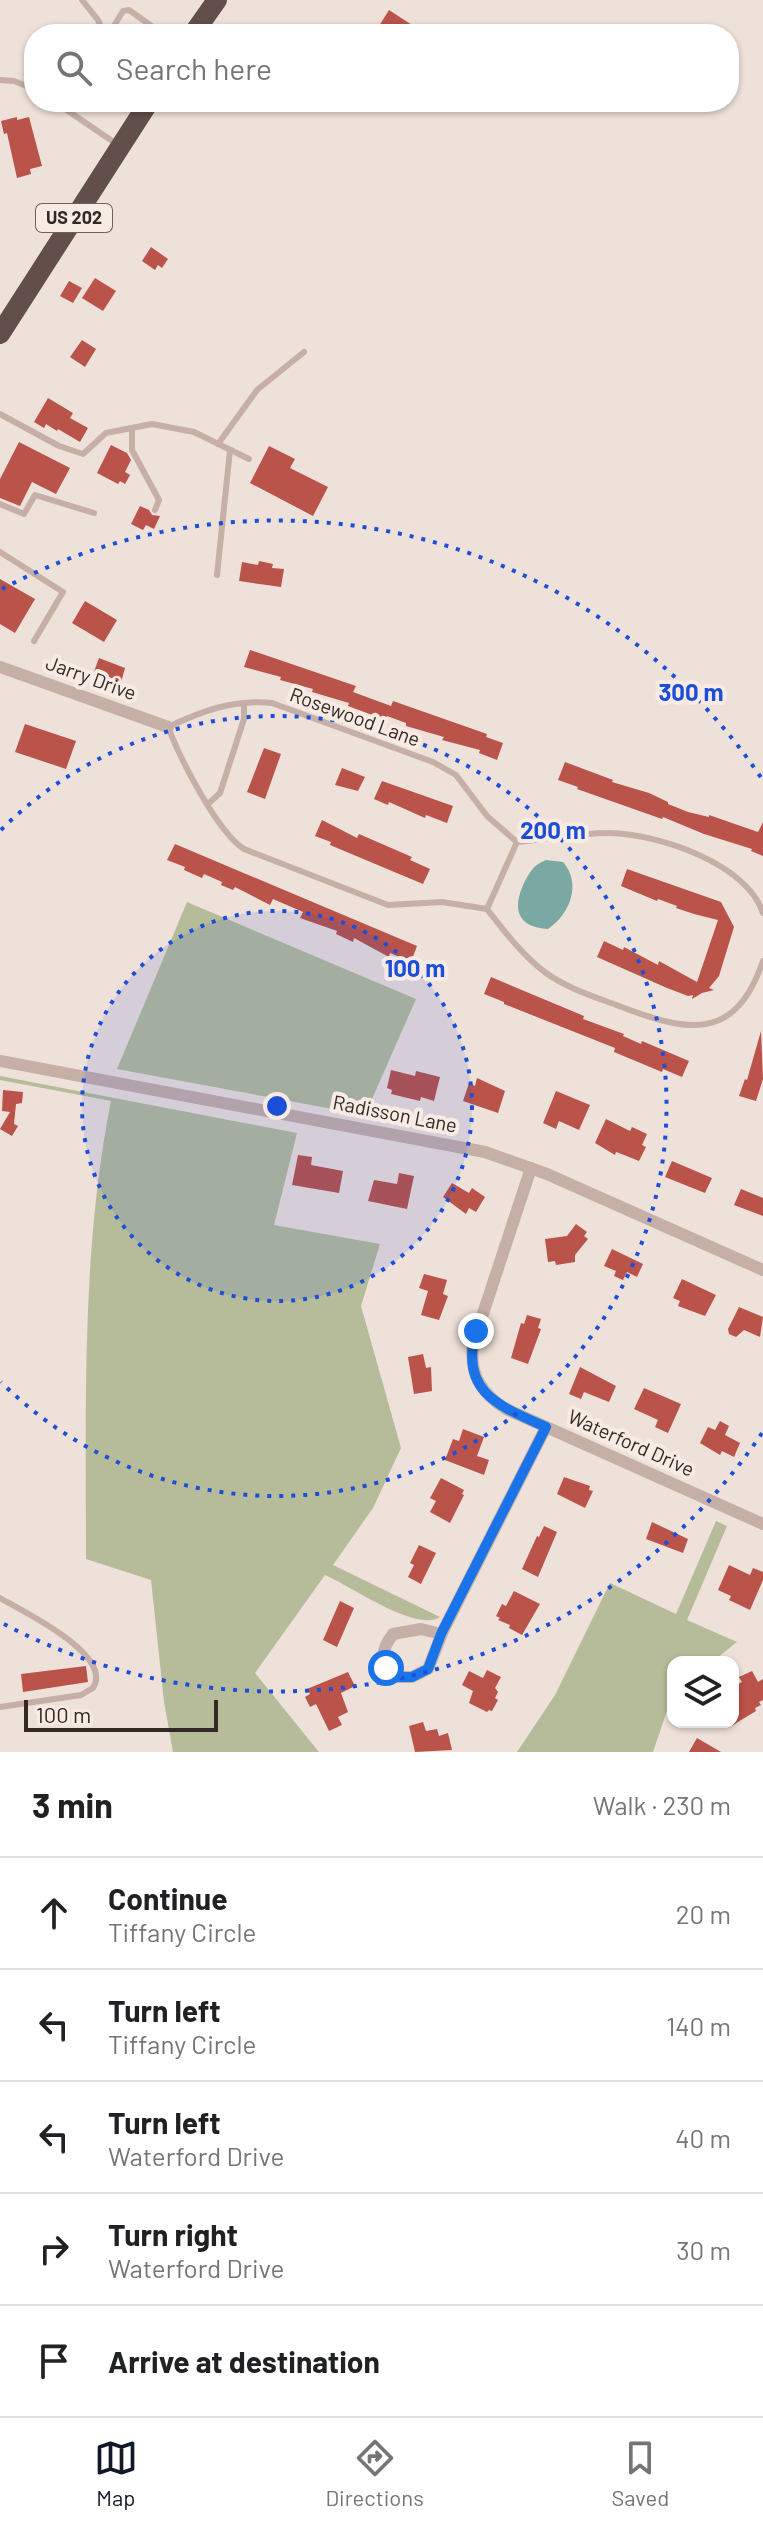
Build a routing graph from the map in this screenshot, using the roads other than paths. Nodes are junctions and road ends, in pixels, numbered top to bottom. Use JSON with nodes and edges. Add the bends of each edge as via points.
{"nodes":[{"id":1,"x":82,"y":0,"type":"edge"},
{"id":2,"x":217,"y":0,"type":"edge"},
{"id":3,"x":101,"y":24,"type":"edge"},
{"id":4,"x":114,"y":24,"type":"edge"},
{"id":5,"x":149,"y":24,"type":"edge"},
{"id":6,"x":200,"y":24,"type":"edge"},
{"id":7,"x":0,"y":80,"type":"edge"},
{"id":8,"x":24,"y":85,"type":"edge"},
{"id":9,"x":70,"y":112,"type":"edge"},
{"id":10,"x":142,"y":112,"type":"edge"},
{"id":11,"x":120,"y":146,"type":"junction"},
{"id":12,"x":0,"y":334,"type":"edge"},
{"id":13,"x":304,"y":352,"type":"dead end"},
{"id":14,"x":0,"y":414,"type":"edge"},
{"id":15,"x":132,"y":428,"type":"junction"},
{"id":16,"x":218,"y":444,"type":"junction"},
{"id":17,"x":230,"y":450,"type":"junction"},
{"id":18,"x":249,"y":459,"type":"dead end"},
{"id":19,"x":0,"y":504,"type":"edge"},
{"id":20,"x":155,"y":510,"type":"dead end"},
{"id":21,"x":94,"y":513,"type":"dead end"},
{"id":22,"x":0,"y":552,"type":"edge"},
{"id":23,"x":217,"y":575,"type":"dead end"},
{"id":24,"x":34,"y":641,"type":"dead end"},
{"id":25,"x":0,"y":667,"type":"edge"},
{"id":26,"x":244,"y":703,"type":"junction"},
{"id":27,"x":168,"y":727,"type":"junction"},
{"id":28,"x":209,"y":803,"type":"junction"},
{"id":29,"x":517,"y":842,"type":"junction"},
{"id":30,"x":487,"y":909,"type":"junction"},
{"id":31,"x":763,"y":913,"type":"edge"},
{"id":32,"x":763,"y":961,"type":"edge"},
{"id":33,"x":0,"y":1061,"type":"edge"},
{"id":34,"x":531,"y":1168,"type":"junction"},
{"id":35,"x":763,"y":1270,"type":"edge"},
{"id":36,"x":546,"y":1427,"type":"junction"},
{"id":37,"x":763,"y":1524,"type":"edge"},
{"id":38,"x":0,"y":1598,"type":"edge"},
{"id":39,"x":441,"y":1634,"type":"junction"},
{"id":40,"x":0,"y":1707,"type":"edge"}],
"edges":[{"from":1,"to":3,"type":"lane"},
{"from":2,"to":6,"type":"highway"},
{"from":4,"to":5,"type":"lane","via":[[129,10]]},
{"from":7,"to":8,"type":"lane"},
{"from":9,"to":11,"type":"lane"},
{"from":10,"to":11,"type":"highway","number":"US 202"},
{"from":11,"to":12,"type":"highway","number":"US 202"},
{"from":13,"to":16,"type":"lane","via":[[257,390]]},
{"from":14,"to":15,"type":"lane","via":[[83,454],[106,433]]},
{"from":15,"to":16,"type":"lane","via":[[152,424],[194,432]]},
{"from":15,"to":20,"type":"lane","via":[[132,450],[159,500]]},
{"from":16,"to":17,"type":"lane"},
{"from":17,"to":18,"type":"lane"},
{"from":17,"to":23,"type":"lane"},
{"from":19,"to":21,"type":"lane","via":[[24,514],[35,495]]},
{"from":22,"to":24,"type":"lane","via":[[63,592]]},
{"from":25,"to":27,"type":"street","name":"Jarry Drive"},
{"from":26,"to":27,"type":"lane","name":"Rosewood Lane","via":[[210,709]]},
{"from":26,"to":28,"type":"lane","via":[[244,719],[220,793]]},
{"from":26,"to":29,"type":"lane","name":"Rosewood Lane","via":[[272,703],[433,762],[456,775],[487,816]]},
{"from":27,"to":28,"type":"lane"},
{"from":28,"to":30,"type":"lane","via":[[244,849],[375,901]]},
{"from":29,"to":30,"type":"lane"},
{"from":29,"to":31,"type":"lane","via":[[611,833],[655,840],[722,868],[749,890]]},
{"from":30,"to":32,"type":"lane","via":[[550,976],[669,1024],[700,1025],[728,1015],[752,991]]},
{"from":33,"to":34,"type":"street","name":"Radisson Lane","via":[[471,1148]]},
{"from":34,"to":35,"type":"street","name":"Radisson Lane"},
{"from":34,"to":36,"type":"street","name":"Waterford Drive","via":[[471,1358],[484,1392]]},
{"from":36,"to":37,"type":"street","name":"Waterford Drive"},
{"from":36,"to":39,"type":"street"},
{"from":38,"to":40,"type":"lane","via":[[73,1643],[89,1657],[97,1675],[93,1688],[81,1695]]},
{"from":39,"to":39,"type":"street","via":[[428,1669],[412,1677],[395,1677],[386,1668],[382,1658],[393,1634],[421,1629]]}]}
